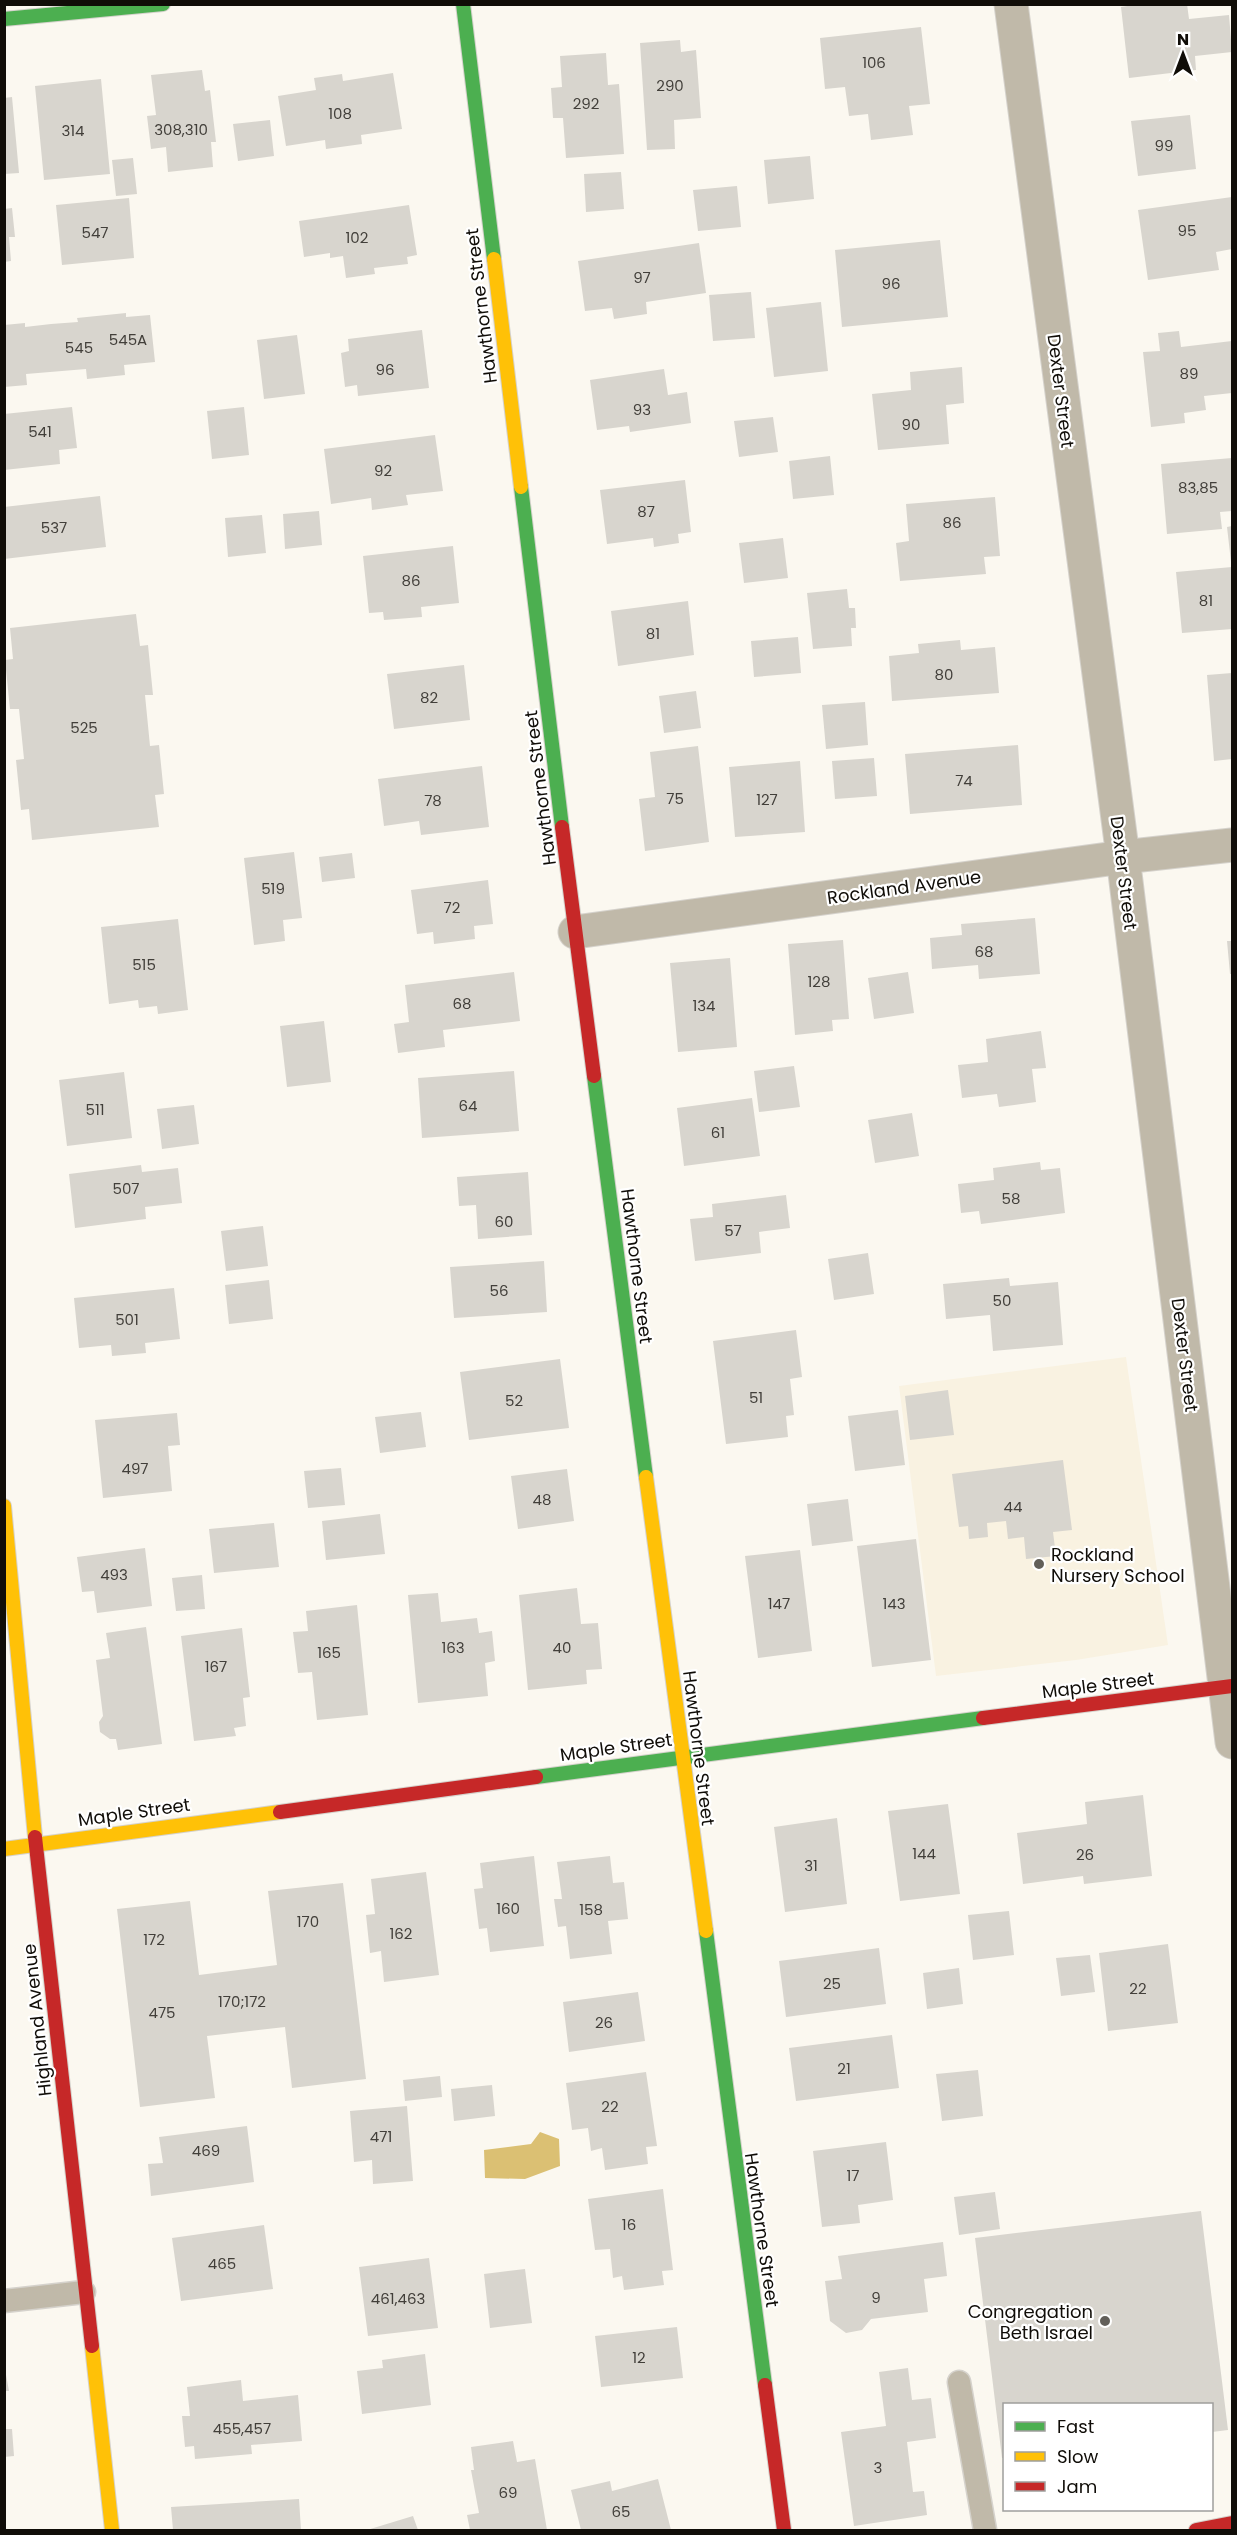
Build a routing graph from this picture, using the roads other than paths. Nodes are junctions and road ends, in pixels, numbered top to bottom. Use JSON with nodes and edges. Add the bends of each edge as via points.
{"nodes":[{"id":1,"x":163,"y":4,"type":"edge"},
{"id":2,"x":463,"y":4,"type":"edge"},
{"id":3,"x":1011,"y":4,"type":"edge"},
{"id":4,"x":4,"y":19,"type":"edge"},
{"id":5,"x":1233,"y":845,"type":"edge"},
{"id":6,"x":1123,"y":857,"type":"junction"},
{"id":7,"x":576,"y":932,"type":"junction"},
{"id":8,"x":4,"y":1506,"type":"edge"},
{"id":9,"x":1229,"y":1686,"type":"edge"},
{"id":10,"x":1233,"y":1742,"type":"edge"},
{"id":11,"x":682,"y":1757,"type":"junction"},
{"id":12,"x":36,"y":1844,"type":"junction"},
{"id":13,"x":4,"y":1849,"type":"edge"},
{"id":14,"x":84,"y":2292,"type":"junction"},
{"id":15,"x":4,"y":2301,"type":"edge"},
{"id":16,"x":959,"y":2382,"type":"dead end"},
{"id":17,"x":1233,"y":2523,"type":"edge"},
{"id":18,"x":112,"y":2530,"type":"edge"},
{"id":19,"x":784,"y":2530,"type":"edge"},
{"id":20,"x":985,"y":2530,"type":"edge"},
{"id":21,"x":1196,"y":2530,"type":"edge"}],
"edges":[{"from":1,"to":4,"type":"street"},
{"from":2,"to":7,"type":"street","name":"Hawthorne Street"},
{"from":3,"to":6,"type":"street","name":"Dexter Street"},
{"from":5,"to":6,"type":"street","name":"Rockland Avenue"},
{"from":6,"to":7,"type":"street","name":"Rockland Avenue"},
{"from":6,"to":9,"type":"street","name":"Dexter Street"},
{"from":7,"to":11,"type":"street","name":"Hawthorne Street"},
{"from":8,"to":12,"type":"street","name":"Highland Avenue"},
{"from":9,"to":10,"type":"street","name":"Dexter Street"},
{"from":9,"to":11,"type":"street","name":"Maple Street"},
{"from":11,"to":12,"type":"street","name":"Maple Street"},
{"from":11,"to":19,"type":"street","name":"Hawthorne Street"},
{"from":12,"to":13,"type":"street","name":"Maple Street"},
{"from":12,"to":14,"type":"street","name":"Highland Avenue"},
{"from":14,"to":15,"type":"lane"},
{"from":14,"to":18,"type":"street","name":"Highland Avenue"},
{"from":16,"to":20,"type":"lane"},
{"from":17,"to":21,"type":"street"}]}
